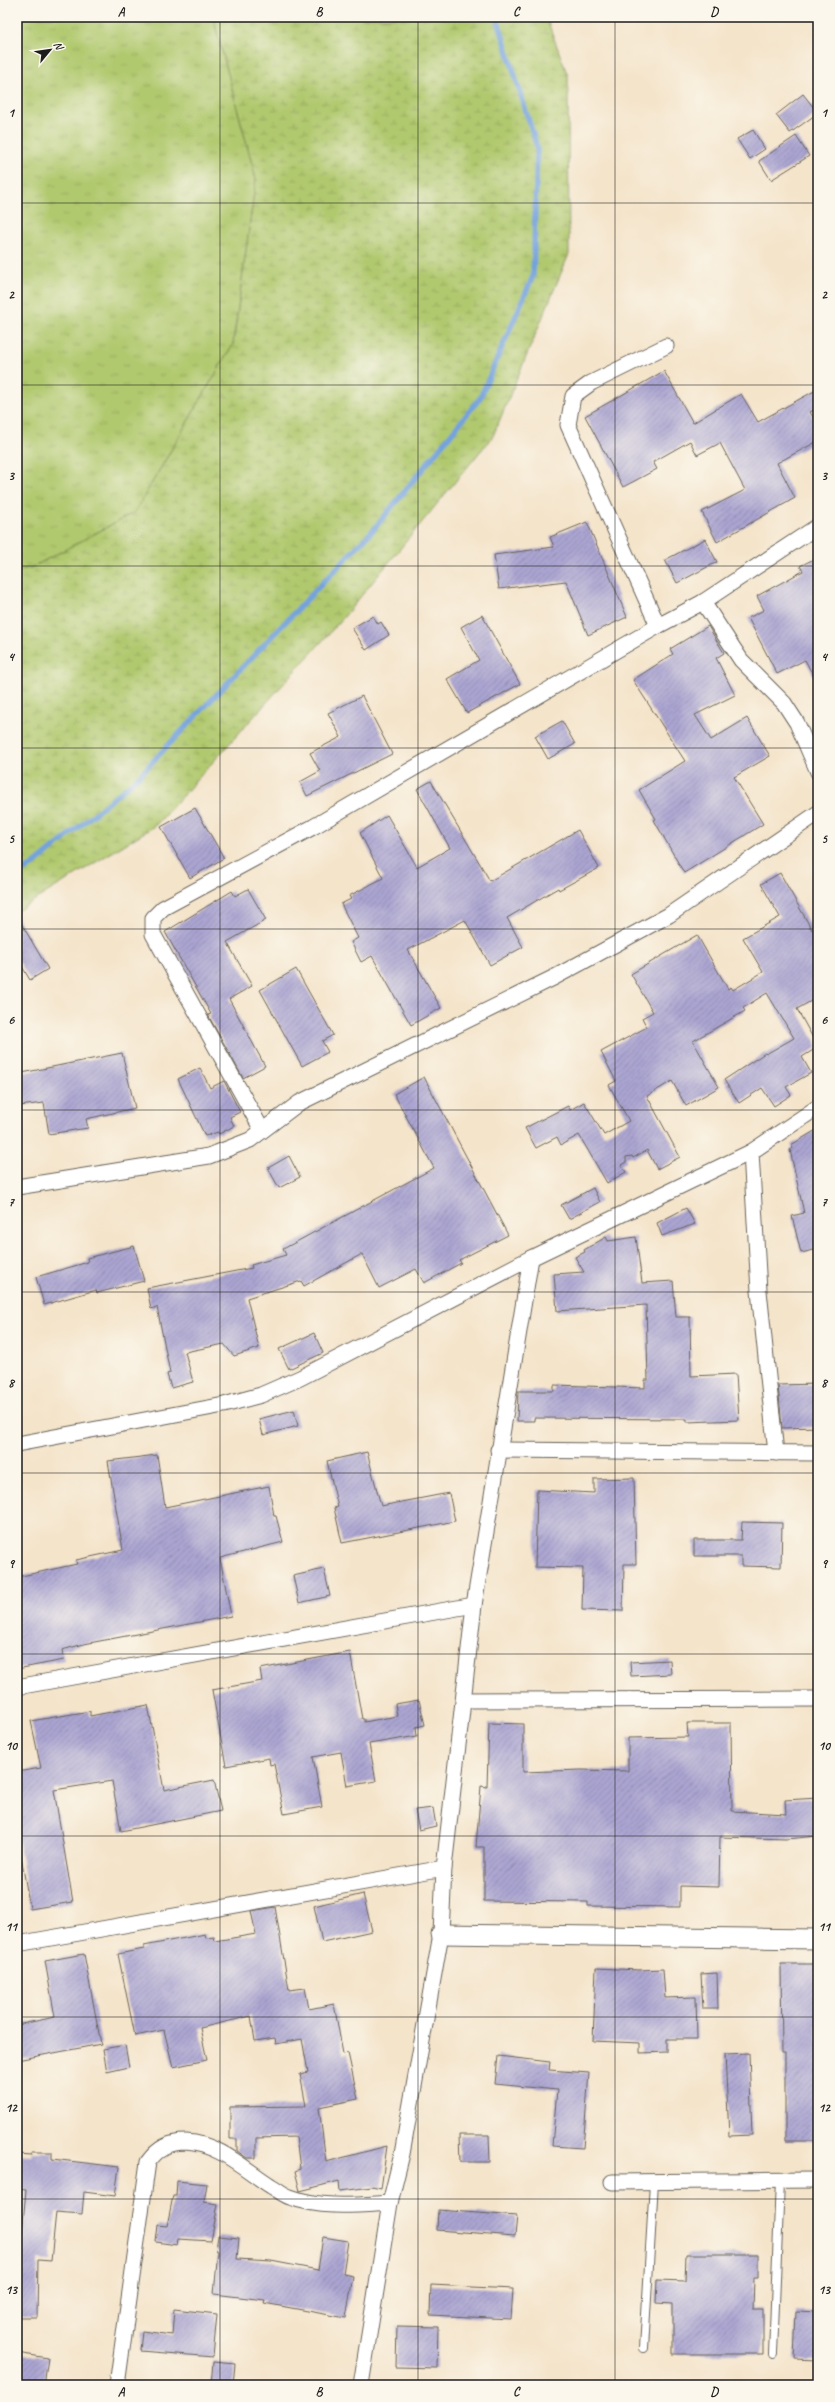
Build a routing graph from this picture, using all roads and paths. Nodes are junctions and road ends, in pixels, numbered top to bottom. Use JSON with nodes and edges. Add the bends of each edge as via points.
{"nodes":[{"id":1,"x":666,"y":346,"type":"dead end"},
{"id":2,"x":818,"y":526,"type":"edge"},
{"id":3,"x":703,"y":602,"type":"junction"},
{"id":4,"x":658,"y":626,"type":"junction"},
{"id":5,"x":818,"y":772,"type":"edge"},
{"id":6,"x":818,"y":813,"type":"edge"},
{"id":7,"x":818,"y":1107,"type":"edge"},
{"id":8,"x":262,"y":1130,"type":"junction"},
{"id":9,"x":751,"y":1152,"type":"junction"},
{"id":10,"x":17,"y":1187,"type":"edge"},
{"id":11,"x":531,"y":1258,"type":"junction"},
{"id":12,"x":17,"y":1444,"type":"edge"},
{"id":13,"x":498,"y":1450,"type":"junction"},
{"id":14,"x":776,"y":1453,"type":"junction"},
{"id":15,"x":818,"y":1453,"type":"edge"},
{"id":16,"x":474,"y":1605,"type":"junction"},
{"id":17,"x":17,"y":1688,"type":"edge"},
{"id":18,"x":818,"y":1699,"type":"edge"},
{"id":19,"x":464,"y":1700,"type":"junction"},
{"id":20,"x":444,"y":1868,"type":"junction"},
{"id":21,"x":440,"y":1934,"type":"junction"},
{"id":22,"x":818,"y":1939,"type":"edge"},
{"id":23,"x":17,"y":1944,"type":"edge"},
{"id":24,"x":780,"y":2180,"type":"junction"},
{"id":25,"x":818,"y":2180,"type":"edge"},
{"id":26,"x":612,"y":2182,"type":"dead end"},
{"id":27,"x":654,"y":2182,"type":"junction"},
{"id":28,"x":390,"y":2203,"type":"junction"},
{"id":29,"x":644,"y":2348,"type":"dead end"},
{"id":30,"x":773,"y":2354,"type":"dead end"},
{"id":31,"x":117,"y":2385,"type":"edge"},
{"id":32,"x":361,"y":2385,"type":"edge"}],
"edges":[{"from":1,"to":4,"type":"street","via":[[591,383],[573,396],[568,425]]},
{"from":2,"to":3,"type":"street"},
{"from":3,"to":4,"type":"street"},
{"from":3,"to":5,"type":"street","via":[[741,660],[784,703],[800,729]]},
{"from":4,"to":8,"type":"street","via":[[313,827],[163,908],[153,918],[153,934]]},
{"from":6,"to":8,"type":"street","via":[[669,915],[548,980],[299,1103]]},
{"from":7,"to":9,"type":"street"},
{"from":8,"to":10,"type":"street","via":[[250,1140],[209,1156]]},
{"from":9,"to":11,"type":"street"},
{"from":9,"to":14,"type":"street","via":[[759,1291]]},
{"from":11,"to":12,"type":"street","via":[[300,1378],[261,1395],[224,1405]]},
{"from":11,"to":13,"type":"street"},
{"from":13,"to":14,"type":"street"},
{"from":13,"to":16,"type":"street"},
{"from":14,"to":15,"type":"street"},
{"from":16,"to":17,"type":"street"},
{"from":16,"to":19,"type":"street"},
{"from":18,"to":19,"type":"street"},
{"from":19,"to":20,"type":"street"},
{"from":20,"to":21,"type":"street"},
{"from":20,"to":23,"type":"street"},
{"from":21,"to":22,"type":"street"},
{"from":21,"to":28,"type":"street","via":[[402,2154]]},
{"from":24,"to":25,"type":"street"},
{"from":24,"to":27,"type":"street"},
{"from":24,"to":30,"type":"lane"},
{"from":26,"to":27,"type":"street"},
{"from":27,"to":29,"type":"lane"},
{"from":28,"to":31,"type":"street","via":[[338,2206],[289,2197],[244,2169],[220,2150],[201,2143],[175,2142],[157,2150],[148,2162]]},
{"from":28,"to":32,"type":"street"}]}
